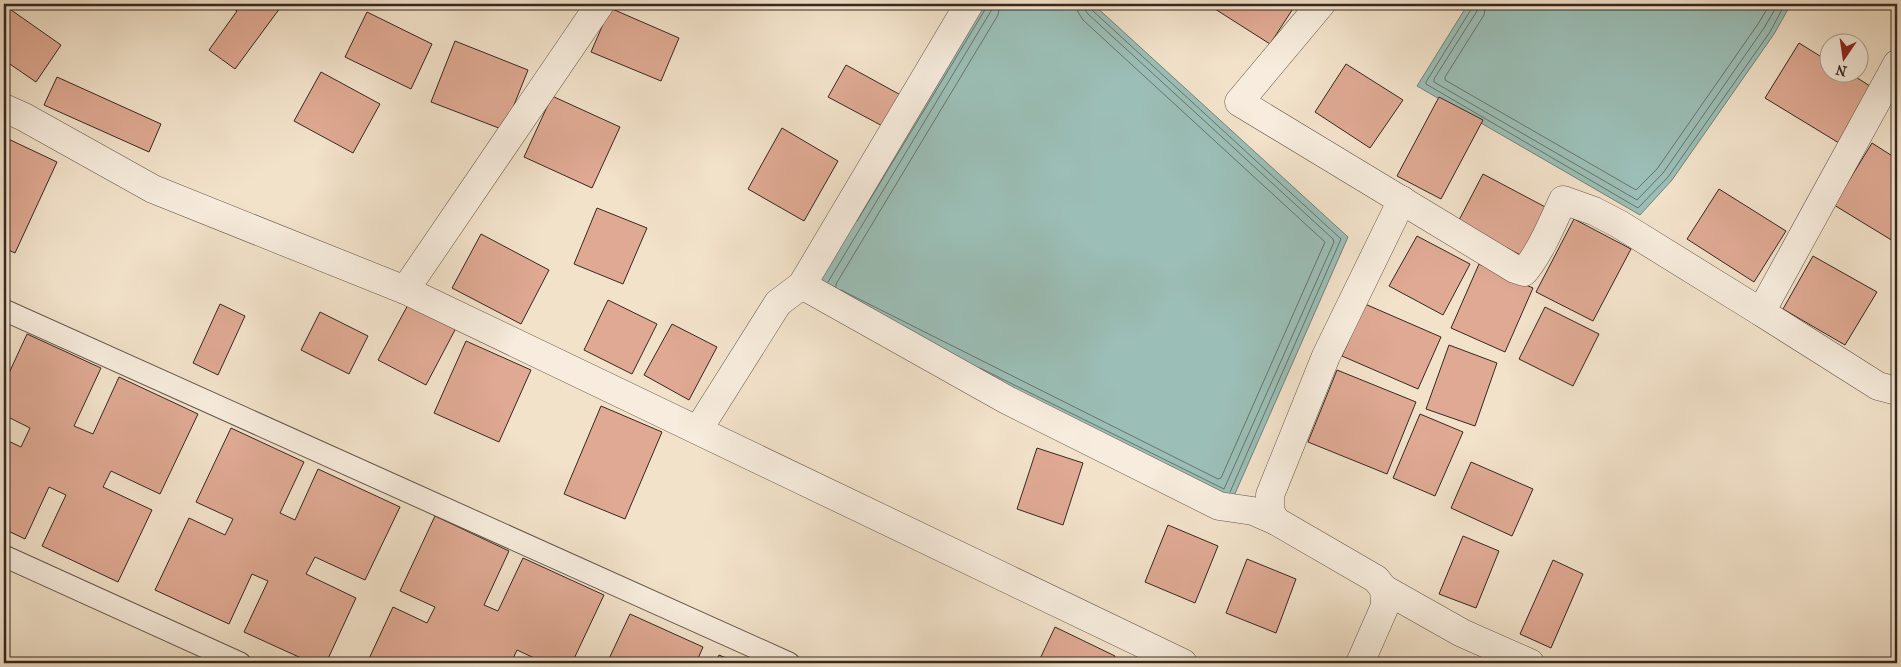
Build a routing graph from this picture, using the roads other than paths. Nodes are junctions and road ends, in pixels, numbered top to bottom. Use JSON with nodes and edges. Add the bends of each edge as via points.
{"nodes":[{"id":1,"x":600,"y":4,"type":"edge"},
{"id":2,"x":968,"y":4,"type":"edge"},
{"id":3,"x":1321,"y":4,"type":"edge"},
{"id":4,"x":1897,"y":64,"type":"edge"},
{"id":5,"x":4,"y":108,"type":"edge"},
{"id":6,"x":1402,"y":200,"type":"junction"},
{"id":7,"x":802,"y":285,"type":"junction"},
{"id":8,"x":405,"y":290,"type":"junction"},
{"id":9,"x":4,"y":310,"type":"edge"},
{"id":10,"x":1761,"y":312,"type":"junction"},
{"id":11,"x":1897,"y":391,"type":"edge"},
{"id":12,"x":698,"y":430,"type":"junction"},
{"id":13,"x":1276,"y":521,"type":"junction"},
{"id":14,"x":4,"y":556,"type":"edge"},
{"id":15,"x":1384,"y":589,"type":"junction"},
{"id":16,"x":240,"y":663,"type":"edge"},
{"id":17,"x":789,"y":663,"type":"edge"},
{"id":18,"x":1183,"y":663,"type":"edge"},
{"id":19,"x":1360,"y":663,"type":"edge"},
{"id":20,"x":1530,"y":663,"type":"edge"}],
"edges":[{"from":1,"to":8,"type":"street"},
{"from":2,"to":7,"type":"street"},
{"from":3,"to":6,"type":"street","via":[[1239,102]]},
{"from":4,"to":10,"type":"street"},
{"from":5,"to":8,"type":"street","via":[[24,116],[153,189]]},
{"from":6,"to":10,"type":"street","via":[[1524,272],[1563,200],[1619,224]]},
{"from":6,"to":13,"type":"street","via":[[1326,356],[1270,495],[1270,511]]},
{"from":7,"to":12,"type":"street","via":[[778,303]]},
{"from":7,"to":13,"type":"street","via":[[1007,400],[1220,506],[1253,511]]},
{"from":8,"to":12,"type":"street"},
{"from":9,"to":17,"type":"lane"},
{"from":10,"to":11,"type":"street","via":[[1878,386]]},
{"from":12,"to":18,"type":"street"},
{"from":13,"to":15,"type":"street","via":[[1376,579]]},
{"from":14,"to":16,"type":"lane"},
{"from":15,"to":19,"type":"street","via":[[1384,606]]},
{"from":15,"to":20,"type":"street","via":[[1462,633]]}]}
